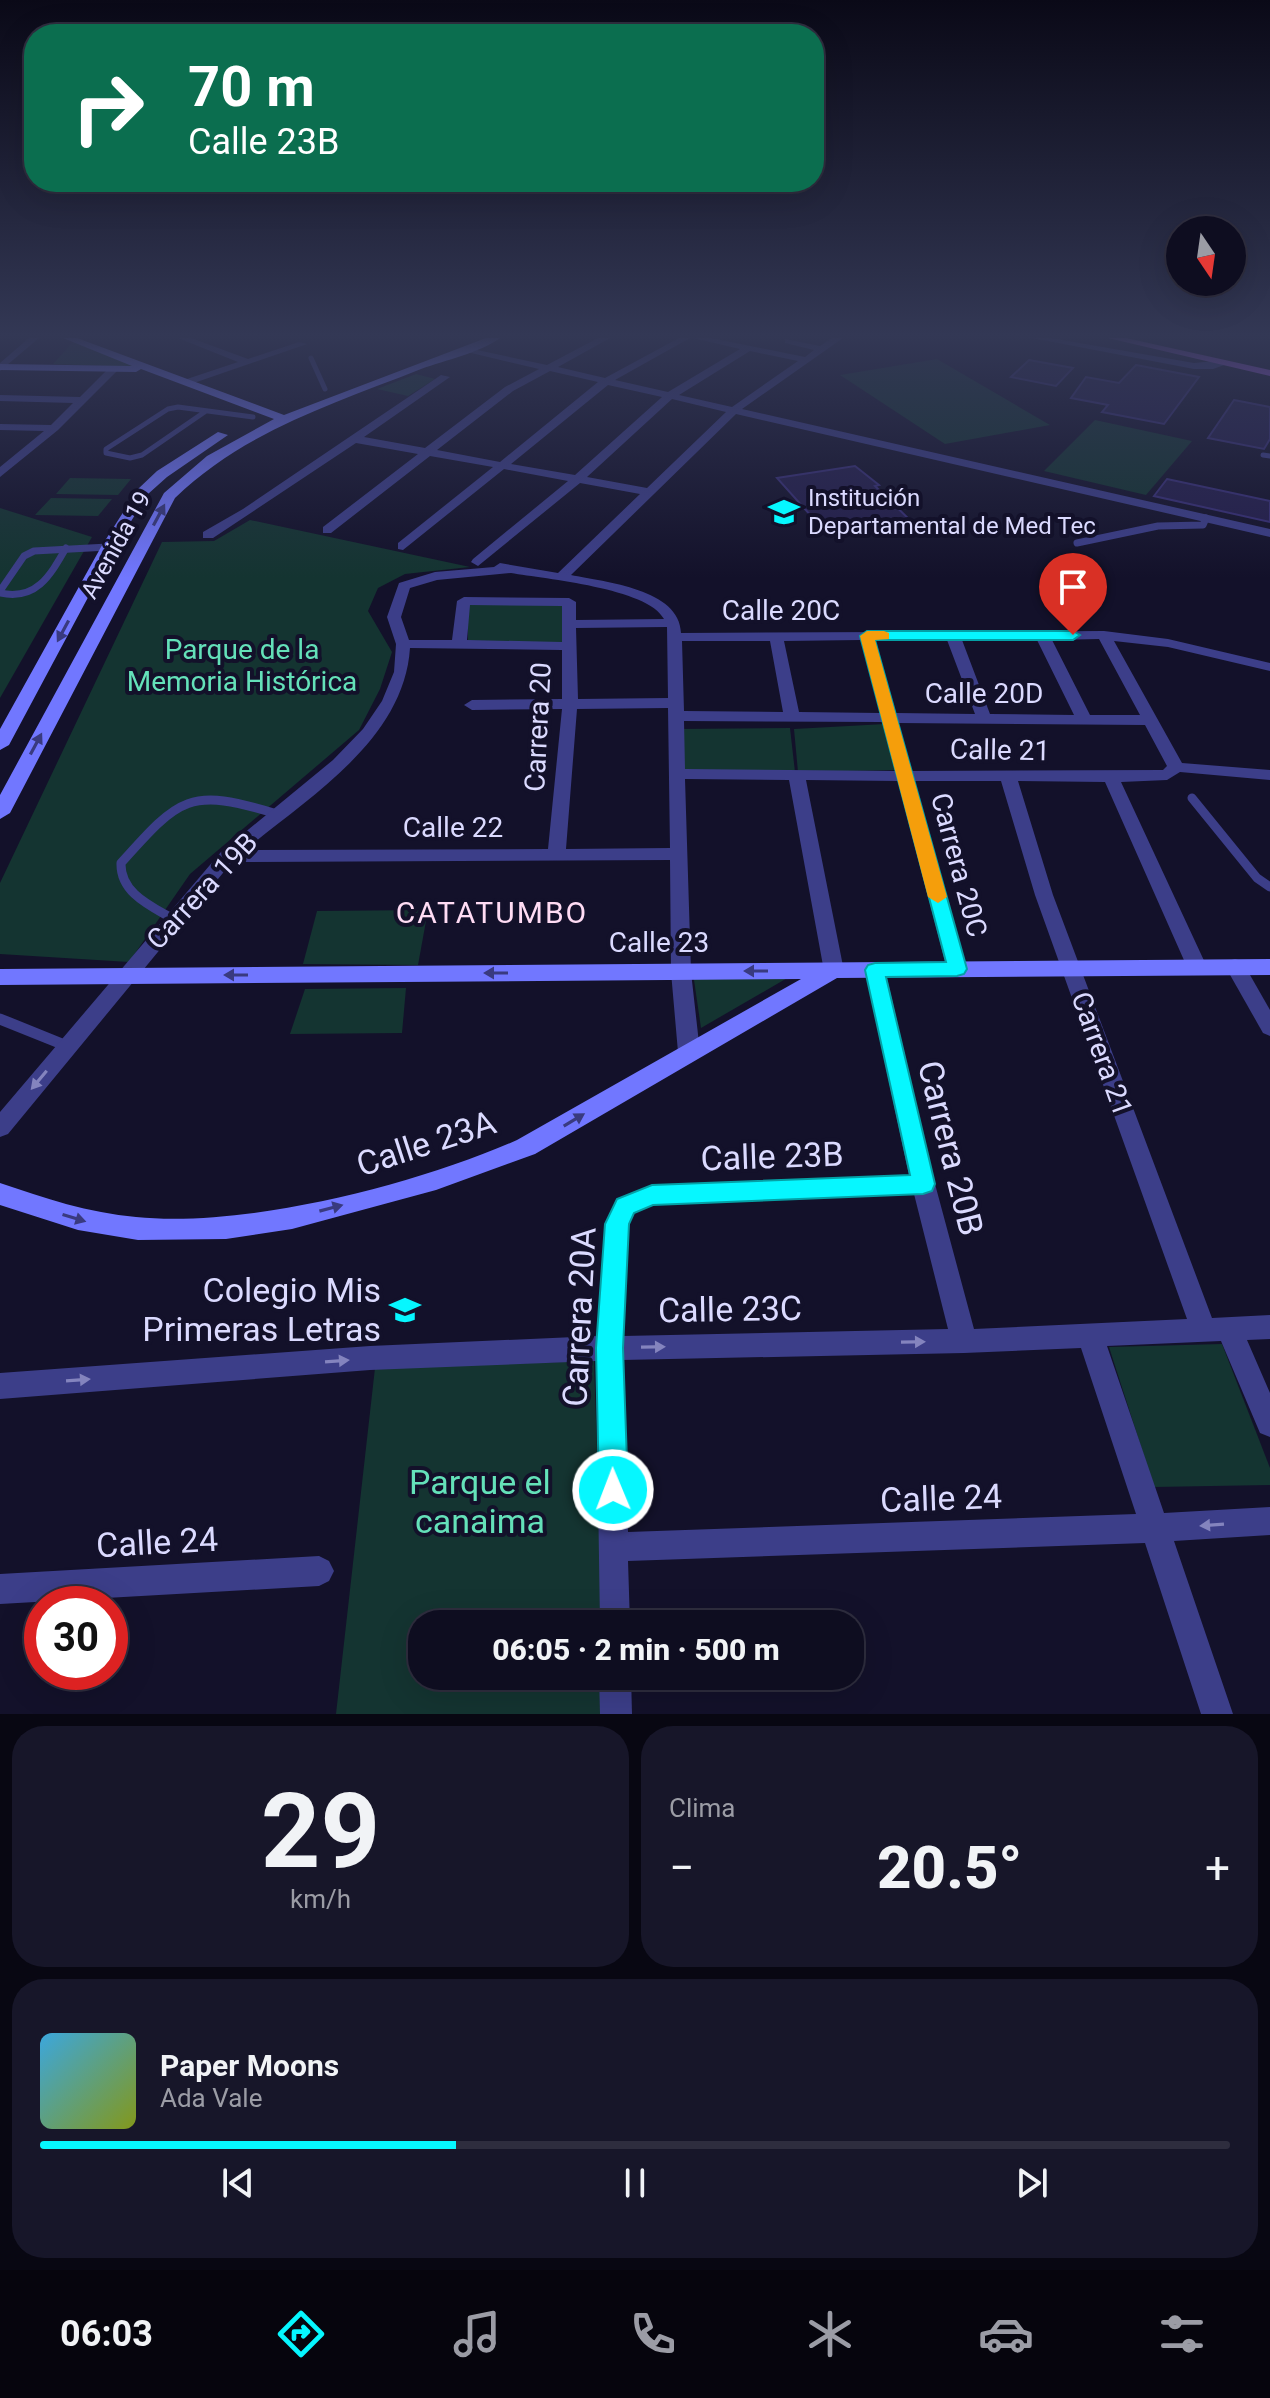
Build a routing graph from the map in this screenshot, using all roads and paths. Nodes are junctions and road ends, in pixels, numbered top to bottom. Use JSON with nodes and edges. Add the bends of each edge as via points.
{"nodes":[{"id":1,"x":63,"y":418,"type":"edge"},
{"id":2,"x":152,"y":418,"type":"edge"},
{"id":3,"x":196,"y":418,"type":"edge"},
{"id":4,"x":253,"y":418,"type":"edge"},
{"id":5,"x":282,"y":418,"type":"edge"},
{"id":6,"x":386,"y":418,"type":"edge"},
{"id":7,"x":471,"y":418,"type":"edge"},
{"id":8,"x":561,"y":418,"type":"edge"},
{"id":9,"x":646,"y":418,"type":"edge"},
{"id":10,"x":726,"y":418,"type":"edge"},
{"id":11,"x":769,"y":418,"type":"edge"},
{"id":12,"x":0,"y":427,"type":"edge"},
{"id":13,"x":54,"y":428,"type":"junction"},
{"id":14,"x":355,"y":439,"type":"junction"},
{"id":15,"x":427,"y":452,"type":"junction"},
{"id":16,"x":505,"y":464,"type":"junction"},
{"id":17,"x":0,"y":473,"type":"edge"},
{"id":18,"x":579,"y":478,"type":"junction"},
{"id":19,"x":648,"y":492,"type":"junction"},
{"id":20,"x":1206,"y":518,"type":"junction"},
{"id":21,"x":327,"y":530,"type":"dead end"},
{"id":22,"x":1270,"y":533,"type":"edge"},
{"id":23,"x":208,"y":535,"type":"dead end"},
{"id":24,"x":1077,"y":543,"type":"dead end"},
{"id":25,"x":403,"y":546,"type":"dead end"},
{"id":26,"x":108,"y":547,"type":"junction"},
{"id":27,"x":66,"y":548,"type":"junction"},
{"id":28,"x":510,"y":569,"type":"junction"},
{"id":29,"x":561,"y":578,"type":"junction"},
{"id":30,"x":0,"y":592,"type":"edge"},
{"id":31,"x":569,"y":624,"type":"junction"},
{"id":32,"x":673,"y":630,"type":"junction"},
{"id":33,"x":1042,"y":635,"type":"junction"},
{"id":34,"x":1104,"y":635,"type":"junction"},
{"id":35,"x":776,"y":636,"type":"junction"},
{"id":36,"x":867,"y":636,"type":"junction"},
{"id":37,"x":953,"y":636,"type":"junction"},
{"id":38,"x":403,"y":644,"type":"junction"},
{"id":39,"x":459,"y":644,"type":"junction"},
{"id":40,"x":567,"y":646,"type":"junction"},
{"id":41,"x":1270,"y":667,"type":"edge"},
{"id":42,"x":472,"y":705,"type":"dead end"},
{"id":43,"x":570,"y":705,"type":"junction"},
{"id":44,"x":675,"y":710,"type":"junction"},
{"id":45,"x":792,"y":718,"type":"junction"},
{"id":46,"x":984,"y":718,"type":"junction"},
{"id":47,"x":890,"y":719,"type":"junction"},
{"id":48,"x":1084,"y":719,"type":"junction"},
{"id":49,"x":1148,"y":720,"type":"junction"},
{"id":50,"x":0,"y":745,"type":"edge"},
{"id":51,"x":1176,"y":767,"type":"junction"},
{"id":52,"x":677,"y":774,"type":"junction"},
{"id":53,"x":796,"y":774,"type":"junction"},
{"id":54,"x":907,"y":775,"type":"junction"},
{"id":55,"x":1270,"y":775,"type":"edge"},
{"id":56,"x":1008,"y":776,"type":"junction"},
{"id":57,"x":1111,"y":777,"type":"junction"},
{"id":58,"x":1192,"y":798,"type":"dead end"},
{"id":59,"x":0,"y":813,"type":"edge"},
{"id":60,"x":277,"y":814,"type":"junction"},
{"id":61,"x":678,"y":854,"type":"junction"},
{"id":62,"x":556,"y":855,"type":"junction"},
{"id":63,"x":227,"y":856,"type":"junction"},
{"id":64,"x":1270,"y":887,"type":"edge"},
{"id":65,"x":173,"y":919,"type":"junction"},
{"id":66,"x":1235,"y":966,"type":"junction"},
{"id":67,"x":1197,"y":967,"type":"junction"},
{"id":68,"x":1270,"y":967,"type":"edge"},
{"id":69,"x":1070,"y":968,"type":"junction"},
{"id":70,"x":957,"y":969,"type":"junction"},
{"id":71,"x":875,"y":970,"type":"junction"},
{"id":72,"x":834,"y":971,"type":"junction"},
{"id":73,"x":681,"y":972,"type":"junction"},
{"id":74,"x":125,"y":976,"type":"junction"},
{"id":75,"x":0,"y":977,"type":"edge"},
{"id":76,"x":0,"y":1019,"type":"edge"},
{"id":77,"x":1270,"y":1028,"type":"edge"},
{"id":78,"x":67,"y":1046,"type":"junction"},
{"id":79,"x":689,"y":1052,"type":"junction"},
{"id":80,"x":0,"y":1128,"type":"edge"},
{"id":81,"x":923,"y":1184,"type":"junction"},
{"id":82,"x":0,"y":1194,"type":"edge"},
{"id":83,"x":625,"y":1206,"type":"joint"},
{"id":84,"x":1270,"y":1327,"type":"edge"},
{"id":85,"x":1216,"y":1329,"type":"junction"},
{"id":86,"x":1090,"y":1335,"type":"junction"},
{"id":87,"x":964,"y":1341,"type":"junction"},
{"id":88,"x":609,"y":1348,"type":"junction"},
{"id":89,"x":2,"y":1391,"type":"edge"},
{"id":90,"x":1270,"y":1424,"type":"edge"},
{"id":91,"x":1270,"y":1521,"type":"edge"},
{"id":92,"x":1155,"y":1528,"type":"junction"},
{"id":93,"x":615,"y":1547,"type":"junction"},
{"id":94,"x":319,"y":1571,"type":"dead end"},
{"id":95,"x":0,"y":1589,"type":"edge"},
{"id":96,"x":615,"y":1610,"type":"edge"},
{"id":97,"x":615,"y":1690,"type":"edge"},
{"id":98,"x":616,"y":1714,"type":"edge"},
{"id":99,"x":1217,"y":1714,"type":"edge"}],
"edges":[{"from":1,"to":13,"type":"street"},
{"from":2,"to":3,"type":"lane","via":[[106,453],[142,455]]},
{"from":4,"to":26,"type":"main road","name":"Avenida 19","via":[[162,474],[143,492]]},
{"from":59,"to":5,"type":"main road","name":"Avenida 19","one_way":true,"via":[[169,496],[211,458]]},
{"from":6,"to":14,"type":"street"},
{"from":7,"to":15,"type":"street"},
{"from":8,"to":16,"type":"street"},
{"from":9,"to":18,"type":"street"},
{"from":10,"to":19,"type":"street"},
{"from":11,"to":20,"type":"street"},
{"from":12,"to":13,"type":"street"},
{"from":13,"to":17,"type":"street"},
{"from":14,"to":15,"type":"street"},
{"from":14,"to":23,"type":"street"},
{"from":15,"to":16,"type":"street"},
{"from":15,"to":21,"type":"street"},
{"from":16,"to":18,"type":"street"},
{"from":16,"to":25,"type":"street"},
{"from":18,"to":19,"type":"street"},
{"from":18,"to":28,"type":"street","via":[[478,562]]},
{"from":19,"to":29,"type":"street"},
{"from":20,"to":22,"type":"street"},
{"from":20,"to":24,"type":"lane","via":[[1196,527],[1158,526]]},
{"from":26,"to":27,"type":"lane"},
{"from":26,"to":50,"type":"main road","name":"Avenida 19","one_way":true},
{"from":27,"to":30,"type":"lane","via":[[24,556]]},
{"from":27,"to":30,"type":"lane","via":[[37,591]]},
{"from":28,"to":29,"type":"street"},
{"from":28,"to":38,"type":"street","name":"Carrera 19B","via":[[408,582],[394,612]]},
{"from":29,"to":32,"type":"street","via":[[665,608]]},
{"from":31,"to":32,"type":"street","name":"Calle 20C"},
{"from":31,"to":39,"type":"street","name":"Carrera 20","via":[[569,602],[464,601]]},
{"from":31,"to":40,"type":"street","name":"Carrera 20"},
{"from":32,"to":35,"type":"street","name":"Calle 20C"},
{"from":32,"to":44,"type":"street"},
{"from":33,"to":34,"type":"street","name":"Calle 20C"},
{"from":33,"to":37,"type":"street","name":"Calle 20C"},
{"from":33,"to":48,"type":"street"},
{"from":34,"to":41,"type":"street","name":"Calle 20C","via":[[1168,643]]},
{"from":34,"to":49,"type":"street"},
{"from":35,"to":36,"type":"street","name":"Calle 20C"},
{"from":35,"to":45,"type":"street"},
{"from":36,"to":37,"type":"street","name":"Calle 20C"},
{"from":36,"to":47,"type":"street","name":"Carrera 20C"},
{"from":37,"to":46,"type":"street"},
{"from":38,"to":39,"type":"street"},
{"from":38,"to":60,"type":"street","name":"Carrera 19B","via":[[401,672],[390,701],[355,747]]},
{"from":39,"to":40,"type":"street"},
{"from":40,"to":43,"type":"street","name":"Carrera 20"},
{"from":42,"to":43,"type":"street","name":"Calle 20D"},
{"from":43,"to":44,"type":"street","name":"Calle 20D"},
{"from":43,"to":62,"type":"street","name":"Carrera 20"},
{"from":44,"to":45,"type":"street","name":"Calle 20D"},
{"from":44,"to":52,"type":"street"},
{"from":45,"to":47,"type":"street","name":"Calle 20D"},
{"from":46,"to":47,"type":"street","name":"Calle 20D"},
{"from":46,"to":48,"type":"street","name":"Calle 20D"},
{"from":47,"to":54,"type":"street","name":"Carrera 20C"},
{"from":48,"to":49,"type":"street","name":"Calle 20D"},
{"from":49,"to":51,"type":"street"},
{"from":51,"to":55,"type":"street","name":"Calle 21"},
{"from":51,"to":57,"type":"street","name":"Calle 21","via":[[1167,775]]},
{"from":52,"to":53,"type":"street","name":"Calle 21"},
{"from":52,"to":61,"type":"street"},
{"from":53,"to":54,"type":"street","name":"Calle 21"},
{"from":53,"to":72,"type":"street"},
{"from":54,"to":56,"type":"street","name":"Calle 21"},
{"from":54,"to":70,"type":"street","name":"Carrera 20C"},
{"from":56,"to":57,"type":"street","name":"Calle 21"},
{"from":56,"to":69,"type":"street","name":"Carrera 21"},
{"from":57,"to":67,"type":"street"},
{"from":58,"to":64,"type":"lane"},
{"from":60,"to":63,"type":"street","name":"Carrera 19B"},
{"from":60,"to":65,"type":"lane","via":[[216,797],[177,804],[164,816],[121,863],[119,872],[144,901]]},
{"from":61,"to":62,"type":"street","name":"Calle 22"},
{"from":61,"to":73,"type":"street"},
{"from":62,"to":63,"type":"street","name":"Calle 22"},
{"from":63,"to":65,"type":"street","name":"Carrera 19B"},
{"from":65,"to":74,"type":"street","name":"Carrera 19B"},
{"from":66,"to":67,"type":"main road","name":"Calle 23"},
{"from":66,"to":68,"type":"main road","name":"Calle 23"},
{"from":66,"to":77,"type":"street"},
{"from":67,"to":69,"type":"main road","name":"Calle 23"},
{"from":69,"to":70,"type":"main road","name":"Calle 23"},
{"from":69,"to":85,"type":"street","name":"Carrera 21"},
{"from":70,"to":71,"type":"main road","name":"Calle 23"},
{"from":71,"to":72,"type":"main road","name":"Calle 23"},
{"from":71,"to":81,"type":"street","name":"Carrera 20B"},
{"from":72,"to":73,"type":"main road","name":"Calle 23","one_way":true},
{"from":72,"to":79,"type":"main road","name":"Calle 23A"},
{"from":73,"to":74,"type":"main road","name":"Calle 23","one_way":true},
{"from":73,"to":79,"type":"street"},
{"from":74,"to":75,"type":"main road","name":"Calle 23"},
{"from":74,"to":78,"type":"street","name":"Carrera 19B"},
{"from":76,"to":78,"type":"lane"},
{"from":78,"to":80,"type":"street","name":"Carrera 19B","one_way":true},
{"from":82,"to":79,"type":"main road","name":"Calle 23A","one_way":true,"via":[[84,1222],[159,1230],[236,1227],[311,1214],[468,1170],[538,1142]]},
{"from":81,"to":83,"type":"street","name":"Calle 23B","via":[[652,1195]]},
{"from":81,"to":87,"type":"street","name":"Carrera 20B"},
{"from":83,"to":88,"type":"street","name":"Carrera 20A","via":[[617,1224]]},
{"from":84,"to":85,"type":"street","name":"Calle 23C"},
{"from":85,"to":86,"type":"street","name":"Calle 23C"},
{"from":85,"to":90,"type":"street","name":"Carrera 21"},
{"from":86,"to":87,"type":"street","name":"Calle 23C"},
{"from":86,"to":92,"type":"street"},
{"from":88,"to":87,"type":"street","name":"Calle 23C","one_way":true},
{"from":89,"to":88,"type":"street","name":"Calle 23C","one_way":true,"via":[[370,1358]]},
{"from":88,"to":93,"type":"street","name":"Carrera 20A"},
{"from":91,"to":92,"type":"street","name":"Calle 24","one_way":true},
{"from":92,"to":93,"type":"street","name":"Calle 24"},
{"from":92,"to":99,"type":"street"},
{"from":93,"to":96,"type":"street","name":"Carrera 20A"},
{"from":94,"to":95,"type":"street","name":"Calle 24"},
{"from":97,"to":98,"type":"street"}]}
